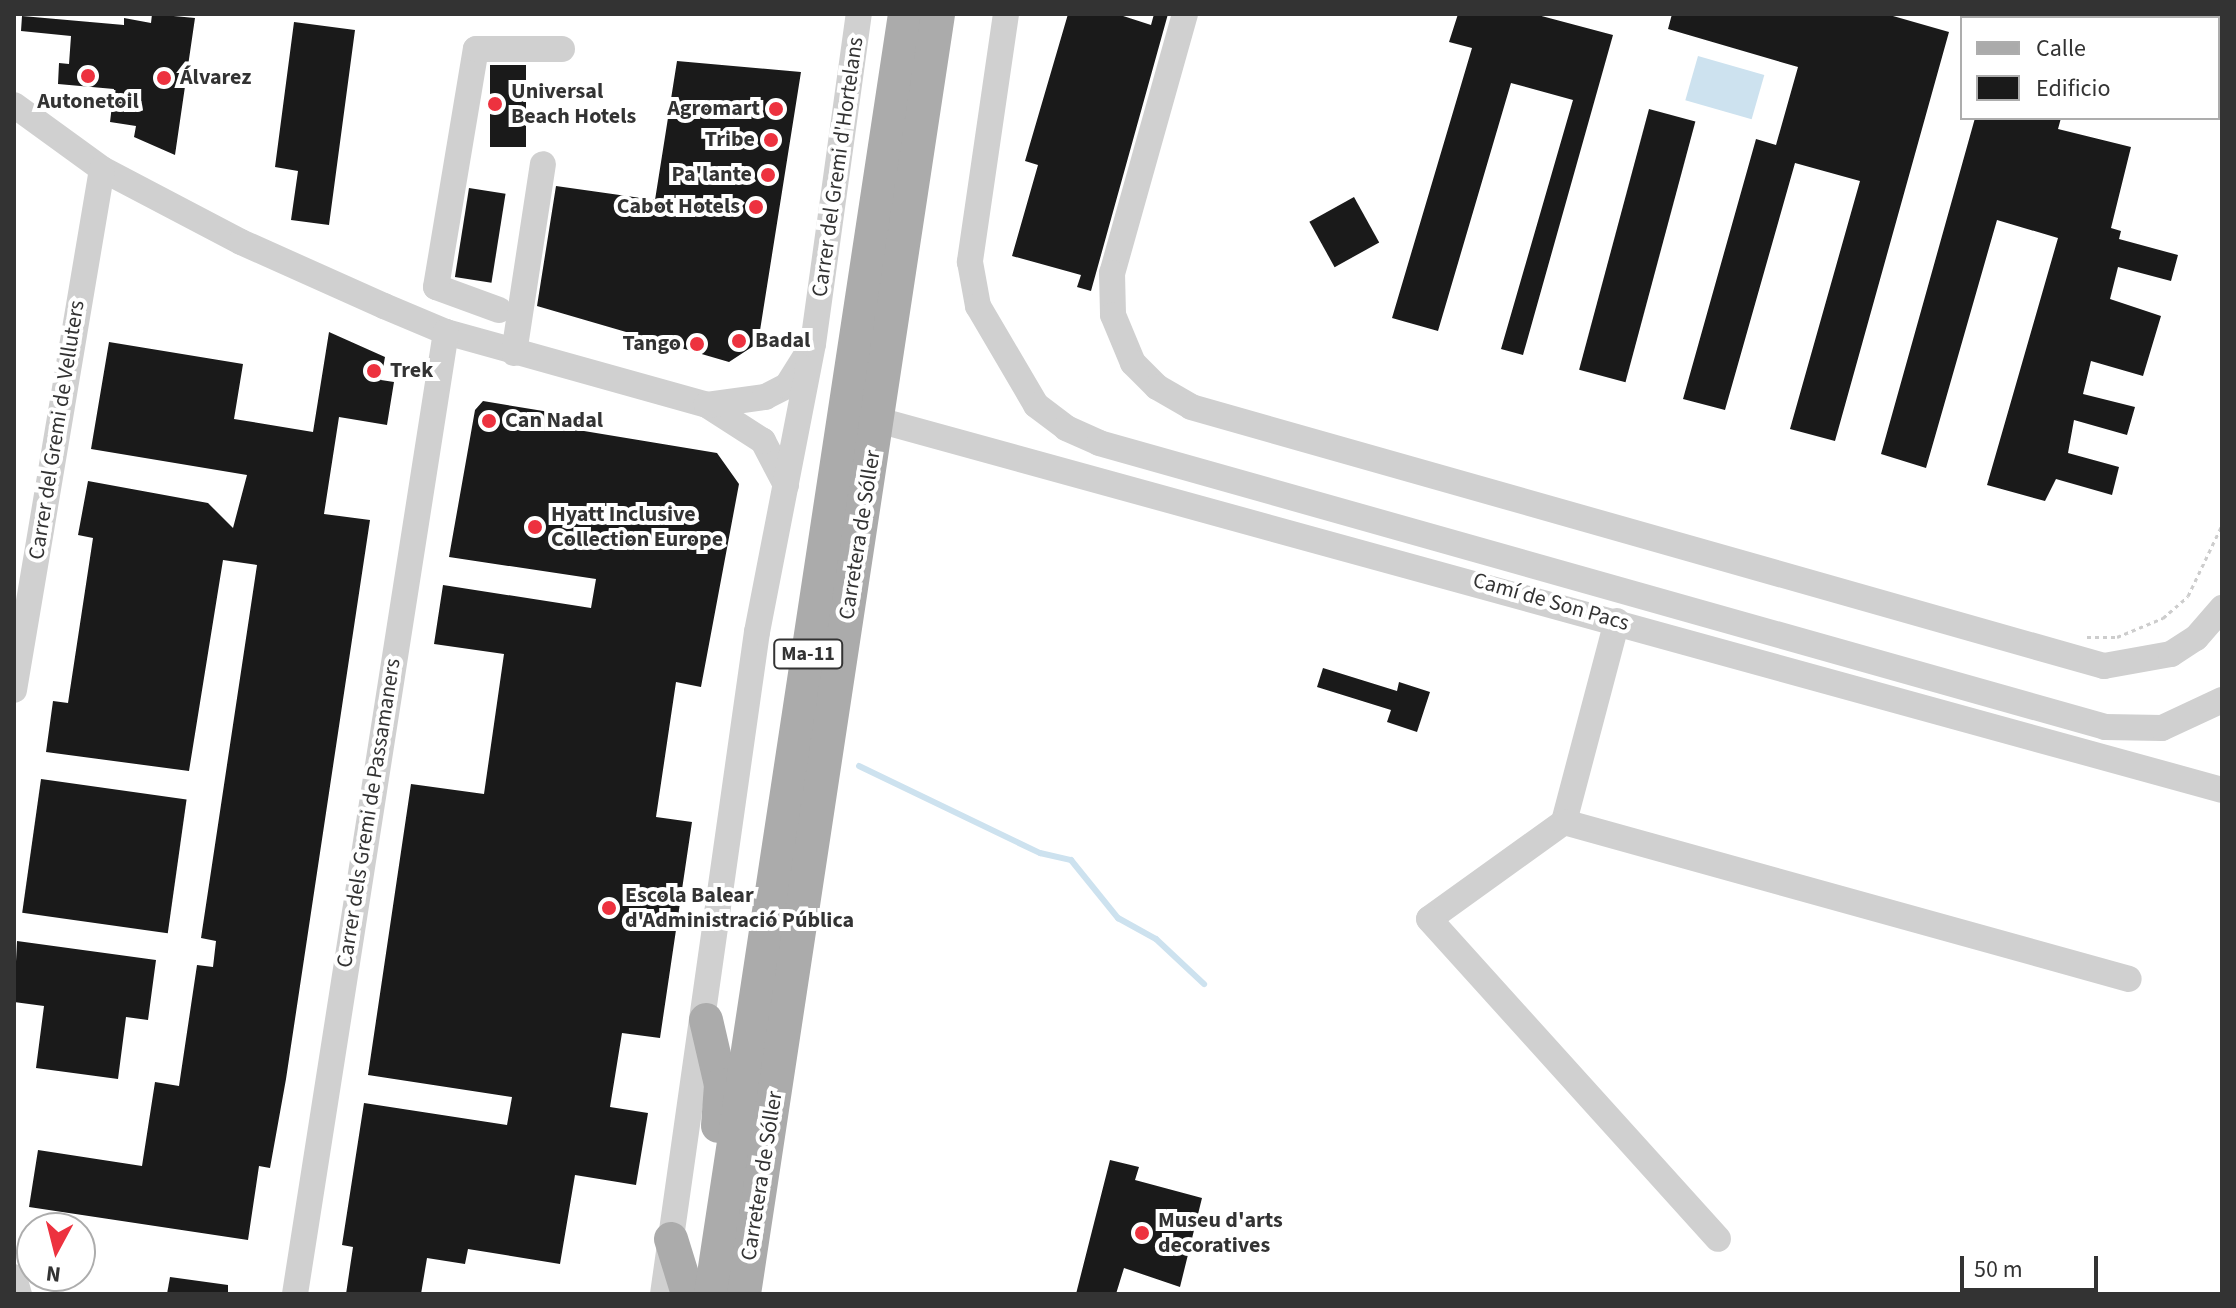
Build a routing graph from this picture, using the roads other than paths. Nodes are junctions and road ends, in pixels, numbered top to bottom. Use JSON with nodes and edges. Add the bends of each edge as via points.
{"nodes":[{"id":1,"x":859,"y":14,"type":"edge"},
{"id":2,"x":905,"y":14,"type":"edge"},
{"id":3,"x":938,"y":14,"type":"edge"},
{"id":4,"x":1006,"y":14,"type":"edge"},
{"id":5,"x":1185,"y":14,"type":"edge"},
{"id":6,"x":562,"y":49,"type":"dead end"},
{"id":7,"x":14,"y":105,"type":"edge"},
{"id":8,"x":543,"y":164,"type":"dead end"},
{"id":9,"x":102,"y":169,"type":"junction"},
{"id":10,"x":499,"y":310,"type":"dead end"},
{"id":11,"x":446,"y":332,"type":"junction"},
{"id":12,"x":813,"y":344,"type":"junction"},
{"id":13,"x":514,"y":353,"type":"junction"},
{"id":14,"x":707,"y":405,"type":"junction"},
{"id":15,"x":878,"y":420,"type":"junction"},
{"id":16,"x":786,"y":485,"type":"junction"},
{"id":17,"x":2222,"y":608,"type":"edge"},
{"id":18,"x":1617,"y":621,"type":"junction"},
{"id":19,"x":14,"y":690,"type":"edge"},
{"id":20,"x":2222,"y":700,"type":"edge"},
{"id":21,"x":2222,"y":790,"type":"edge"},
{"id":22,"x":1564,"y":822,"type":"junction"},
{"id":23,"x":2129,"y":979,"type":"dead end"},
{"id":24,"x":706,"y":1020,"type":"junction"},
{"id":25,"x":671,"y":1239,"type":"junction"},
{"id":26,"x":1718,"y":1239,"type":"dead end"},
{"id":27,"x":14,"y":1277,"type":"edge"},
{"id":28,"x":704,"y":1288,"type":"edge"},
{"id":29,"x":19,"y":1294,"type":"edge"},
{"id":30,"x":295,"y":1294,"type":"edge"},
{"id":31,"x":663,"y":1294,"type":"edge"},
{"id":32,"x":744,"y":1294,"type":"edge"}],
"edges":[{"from":1,"to":12,"type":"street","name":"Carrer del Gremi d'Hortelans"},
{"from":2,"to":28,"type":"main road","name":"Carretera de Sóller","number":"Ma-11"},
{"from":3,"to":15,"type":"main road","name":"Carretera de Sóller","number":"Ma-11"},
{"from":4,"to":20,"type":"street","via":[[970,262],[978,306],[1036,405],[1066,428],[1099,443],[2105,727],[2162,728]]},
{"from":5,"to":17,"type":"street","via":[[1112,287],[1113,315],[1133,363],[1157,387],[1191,407],[2104,666],[2171,654],[2196,638]]},
{"from":6,"to":10,"type":"street","via":[[476,49],[436,287]]},
{"from":7,"to":9,"type":"street"},
{"from":8,"to":13,"type":"street"},
{"from":9,"to":11,"type":"street","via":[[241,242]]},
{"from":9,"to":19,"type":"street","name":"Carrer del Gremi de Velluters"},
{"from":11,"to":13,"type":"street"},
{"from":11,"to":30,"type":"street","name":"Carrer dels Gremi de Passamaners"},
{"from":12,"to":14,"type":"street","via":[[787,386],[765,397]]},
{"from":12,"to":16,"type":"street","name":"Carrer del Gremi d'Hortelans"},
{"from":13,"to":14,"type":"street"},
{"from":14,"to":16,"type":"street","via":[[763,441]]},
{"from":15,"to":18,"type":"street","name":"Camí de Son Pacs"},
{"from":15,"to":32,"type":"main road","name":"Carretera de Sóller","number":"Ma-11"},
{"from":16,"to":24,"type":"street","name":"Carrer del Gremi d'Hortelans","via":[[757,632]]},
{"from":18,"to":21,"type":"street","name":"Camí de Son Pacs"},
{"from":18,"to":22,"type":"street"},
{"from":22,"to":23,"type":"street"},
{"from":22,"to":26,"type":"street","via":[[1429,919]]},
{"from":24,"to":25,"type":"street","name":"Carrer del Gremi d'Hortelans"},
{"from":24,"to":28,"type":"main road","via":[[721,1085]]},
{"from":25,"to":28,"type":"main road"},
{"from":25,"to":31,"type":"street"},
{"from":27,"to":29,"type":"street"}]}
